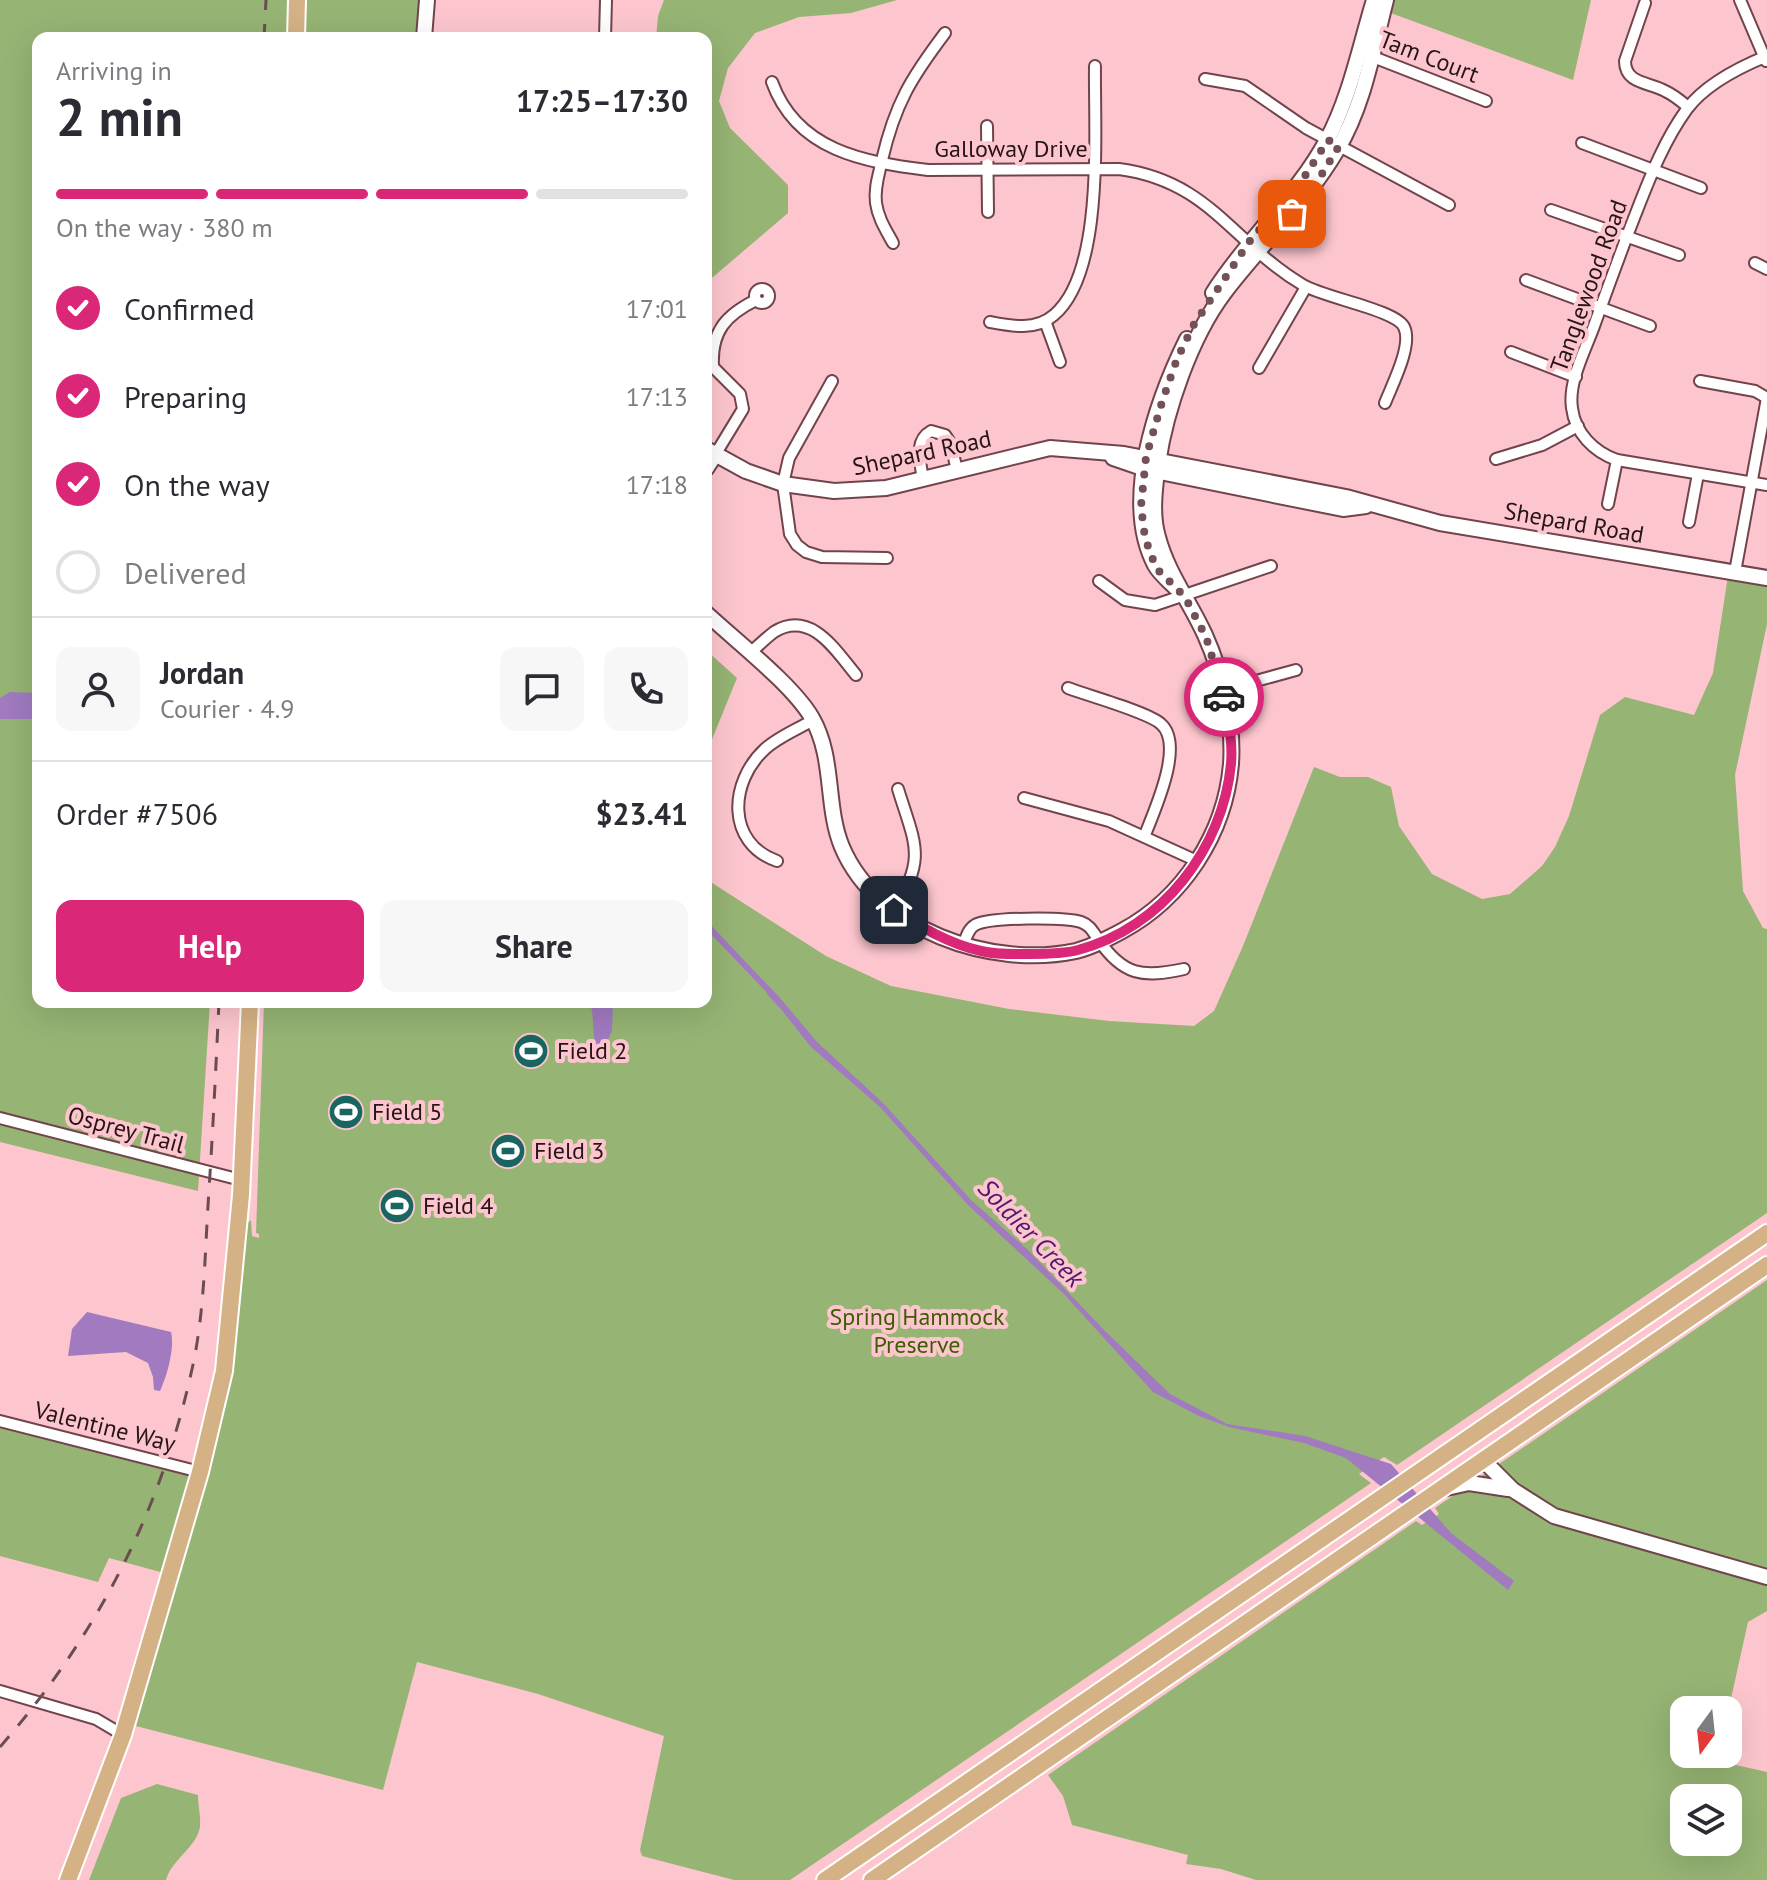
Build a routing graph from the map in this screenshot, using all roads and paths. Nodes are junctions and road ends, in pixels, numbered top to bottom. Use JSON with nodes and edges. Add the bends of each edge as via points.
{"nodes":[{"id":1,"x":297,"y":0,"type":"edge"},
{"id":2,"x":427,"y":0,"type":"edge"},
{"id":3,"x":606,"y":0,"type":"edge"},
{"id":4,"x":1374,"y":0,"type":"edge"},
{"id":5,"x":1386,"y":0,"type":"edge"},
{"id":6,"x":1740,"y":0,"type":"edge"},
{"id":7,"x":1645,"y":3,"type":"dead end"},
{"id":8,"x":296,"y":32,"type":"edge"},
{"id":9,"x":424,"y":32,"type":"edge"},
{"id":10,"x":605,"y":32,"type":"edge"},
{"id":11,"x":945,"y":33,"type":"dead end"},
{"id":12,"x":1365,"y":54,"type":"junction"},
{"id":13,"x":1766,"y":58,"type":"edge"},
{"id":14,"x":1095,"y":66,"type":"dead end"},
{"id":15,"x":1205,"y":79,"type":"dead end"},
{"id":16,"x":772,"y":82,"type":"dead end"},
{"id":17,"x":1486,"y":101,"type":"dead end"},
{"id":18,"x":1688,"y":107,"type":"junction"},
{"id":19,"x":987,"y":126,"type":"dead end"},
{"id":20,"x":1334,"y":143,"type":"junction"},
{"id":21,"x":1582,"y":143,"type":"dead end"},
{"id":22,"x":882,"y":162,"type":"junction"},
{"id":23,"x":1093,"y":170,"type":"junction"},
{"id":24,"x":1653,"y":170,"type":"junction"},
{"id":25,"x":988,"y":171,"type":"junction"},
{"id":26,"x":1701,"y":188,"type":"dead end"},
{"id":27,"x":1449,"y":205,"type":"dead end"},
{"id":28,"x":1551,"y":210,"type":"dead end"},
{"id":29,"x":988,"y":212,"type":"dead end"},
{"id":30,"x":1627,"y":237,"type":"junction"},
{"id":31,"x":893,"y":243,"type":"dead end"},
{"id":32,"x":1254,"y":247,"type":"junction"},
{"id":33,"x":1679,"y":255,"type":"dead end"},
{"id":34,"x":1755,"y":263,"type":"dead end"},
{"id":35,"x":1767,"y":269,"type":"edge"},
{"id":36,"x":1526,"y":280,"type":"dead end"},
{"id":37,"x":1306,"y":287,"type":"junction"},
{"id":38,"x":756,"y":300,"type":"dead end"},
{"id":39,"x":1600,"y":308,"type":"junction"},
{"id":40,"x":1045,"y":321,"type":"junction"},
{"id":41,"x":990,"y":322,"type":"dead end"},
{"id":42,"x":1650,"y":326,"type":"dead end"},
{"id":43,"x":1511,"y":352,"type":"dead end"},
{"id":44,"x":1060,"y":362,"type":"dead end"},
{"id":45,"x":1259,"y":368,"type":"dead end"},
{"id":46,"x":1576,"y":377,"type":"junction"},
{"id":47,"x":832,"y":381,"type":"dead end"},
{"id":48,"x":1700,"y":381,"type":"dead end"},
{"id":49,"x":1767,"y":398,"type":"edge"},
{"id":50,"x":1385,"y":403,"type":"dead end"},
{"id":51,"x":1578,"y":426,"type":"junction"},
{"id":52,"x":712,"y":449,"type":"edge"},
{"id":53,"x":712,"y":453,"type":"edge"},
{"id":54,"x":1496,"y":459,"type":"dead end"},
{"id":55,"x":1617,"y":460,"type":"junction"},
{"id":56,"x":1152,"y":465,"type":"junction"},
{"id":57,"x":957,"y":471,"type":"junction"},
{"id":58,"x":1698,"y":474,"type":"junction"},
{"id":59,"x":923,"y":480,"type":"junction"},
{"id":60,"x":1752,"y":482,"type":"junction"},
{"id":61,"x":783,"y":484,"type":"junction"},
{"id":62,"x":1767,"y":485,"type":"edge"},
{"id":63,"x":1608,"y":504,"type":"dead end"},
{"id":64,"x":1689,"y":522,"type":"dead end"},
{"id":65,"x":887,"y":558,"type":"dead end"},
{"id":66,"x":1271,"y":566,"type":"dead end"},
{"id":67,"x":1735,"y":572,"type":"junction"},
{"id":68,"x":1767,"y":578,"type":"edge"},
{"id":69,"x":1099,"y":581,"type":"dead end"},
{"id":70,"x":1185,"y":597,"type":"junction"},
{"id":71,"x":712,"y":618,"type":"edge"},
{"id":72,"x":750,"y":653,"type":"junction"},
{"id":73,"x":1296,"y":670,"type":"dead end"},
{"id":74,"x":856,"y":675,"type":"dead end"},
{"id":75,"x":1068,"y":688,"type":"dead end"},
{"id":76,"x":1223,"y":690,"type":"junction"},
{"id":77,"x":813,"y":720,"type":"junction"},
{"id":78,"x":898,"y":789,"type":"dead end"},
{"id":79,"x":1024,"y":798,"type":"dead end"},
{"id":80,"x":1145,"y":835,"type":"junction"},
{"id":81,"x":777,"y":861,"type":"dead end"},
{"id":82,"x":1197,"y":861,"type":"junction"},
{"id":83,"x":894,"y":910,"type":"junction"},
{"id":84,"x":1101,"y":943,"type":"junction"},
{"id":85,"x":963,"y":946,"type":"junction"},
{"id":86,"x":1184,"y":969,"type":"dead end"},
{"id":87,"x":250,"y":1008,"type":"edge"},
{"id":88,"x":0,"y":1118,"type":"edge"},
{"id":89,"x":241,"y":1180,"type":"junction"},
{"id":90,"x":1767,"y":1233,"type":"edge"},
{"id":91,"x":1767,"y":1265,"type":"edge"},
{"id":92,"x":1502,"y":1415,"type":"junction"},
{"id":93,"x":0,"y":1421,"type":"edge"},
{"id":94,"x":1483,"y":1460,"type":"junction"},
{"id":95,"x":1434,"y":1462,"type":"junction"},
{"id":96,"x":200,"y":1472,"type":"junction"},
{"id":97,"x":1513,"y":1490,"type":"junction"},
{"id":98,"x":1436,"y":1493,"type":"junction"},
{"id":99,"x":1767,"y":1577,"type":"edge"},
{"id":100,"x":0,"y":1691,"type":"edge"},
{"id":101,"x":123,"y":1735,"type":"junction"},
{"id":102,"x":68,"y":1880,"type":"edge"},
{"id":103,"x":825,"y":1880,"type":"edge"},
{"id":104,"x":872,"y":1880,"type":"edge"}],
"edges":[{"from":1,"to":8,"type":"main road"},
{"from":2,"to":9,"type":"street"},
{"from":3,"to":10,"type":"street"},
{"from":4,"to":12,"type":"street"},
{"from":5,"to":12,"type":"street"},
{"from":6,"to":13,"type":"street"},
{"from":7,"to":18,"type":"street","via":[[1625,68],[1632,79],[1665,90]]},
{"from":11,"to":22,"type":"street","via":[[905,90]]},
{"from":12,"to":17,"type":"street","name":"Tam Court"},
{"from":12,"to":20,"type":"street","via":[[1359,101]]},
{"from":13,"to":18,"type":"street","name":"Tanglewood Road","via":[[1722,79]]},
{"from":14,"to":23,"type":"street"},
{"from":15,"to":20,"type":"street","via":[[1245,86]]},
{"from":16,"to":22,"type":"street","name":"Galloway Drive","via":[[803,131],[842,152]]},
{"from":18,"to":24,"type":"street","name":"Tanglewood Road"},
{"from":19,"to":25,"type":"street"},
{"from":20,"to":27,"type":"street"},
{"from":20,"to":32,"type":"street","via":[[1314,187]]},
{"from":21,"to":24,"type":"street"},
{"from":22,"to":25,"type":"street","name":"Galloway Drive","via":[[928,170]]},
{"from":22,"to":31,"type":"street","via":[[876,204]]},
{"from":23,"to":25,"type":"street","name":"Galloway Drive"},
{"from":23,"to":32,"type":"street","name":"Galloway Drive","via":[[1140,172],[1169,181],[1207,204]]},
{"from":23,"to":40,"type":"street","via":[[1090,230],[1080,270],[1064,304]]},
{"from":24,"to":26,"type":"street"},
{"from":24,"to":30,"type":"street","name":"Tanglewood Road"},
{"from":25,"to":29,"type":"street"},
{"from":28,"to":30,"type":"street"},
{"from":30,"to":33,"type":"street"},
{"from":30,"to":39,"type":"street","name":"Tanglewood Road"},
{"from":32,"to":37,"type":"street","name":"Galloway Drive"},
{"from":32,"to":56,"type":"street","via":[[1191,353]]},
{"from":34,"to":35,"type":"street"},
{"from":36,"to":39,"type":"street"},
{"from":37,"to":45,"type":"street"},
{"from":37,"to":50,"type":"street","name":"Galloway Drive","via":[[1402,323],[1407,340]]},
{"from":38,"to":52,"type":"street","via":[[724,321],[717,336],[713,367],[740,394],[743,409]]},
{"from":39,"to":42,"type":"street"},
{"from":39,"to":46,"type":"street","name":"Tanglewood Road"},
{"from":40,"to":41,"type":"street","via":[[1029,326]]},
{"from":40,"to":44,"type":"street"},
{"from":43,"to":46,"type":"street"},
{"from":46,"to":51,"type":"street","name":"Tanglewood Road","via":[[1572,408]]},
{"from":47,"to":61,"type":"street","via":[[789,458]]},
{"from":48,"to":49,"type":"street"},
{"from":49,"to":60,"type":"street"},
{"from":51,"to":54,"type":"street","via":[[1542,445]]},
{"from":51,"to":55,"type":"street","via":[[1594,448]]},
{"from":53,"to":61,"type":"street","name":"Shepard Road"},
{"from":55,"to":58,"type":"street"},
{"from":55,"to":63,"type":"street"},
{"from":56,"to":57,"type":"street","name":"Shepard Road","via":[[1118,461],[1106,453],[1050,448]]},
{"from":56,"to":67,"type":"street","name":"Shepard Road","via":[[1346,497],[1440,523]]},
{"from":56,"to":70,"type":"street","via":[[1157,536]]},
{"from":57,"to":59,"type":"street","name":"Shepard Road"},
{"from":57,"to":59,"type":"street","via":[[951,444],[945,435],[931,431],[919,450]]},
{"from":58,"to":60,"type":"street"},
{"from":58,"to":64,"type":"street"},
{"from":59,"to":61,"type":"street","name":"Shepard Road","via":[[859,492]]},
{"from":60,"to":62,"type":"street"},
{"from":60,"to":67,"type":"street"},
{"from":61,"to":65,"type":"street","via":[[790,534],[806,552]]},
{"from":66,"to":70,"type":"street"},
{"from":67,"to":68,"type":"street","name":"Shepard Road"},
{"from":69,"to":70,"type":"street","via":[[1139,604]]},
{"from":70,"to":76,"type":"street","via":[[1206,637]]},
{"from":71,"to":72,"type":"street"},
{"from":72,"to":74,"type":"street","via":[[784,628],[806,627],[827,639]]},
{"from":72,"to":77,"type":"street"},
{"from":73,"to":76,"type":"street"},
{"from":75,"to":80,"type":"street","via":[[1151,717],[1166,730],[1166,779]]},
{"from":76,"to":82,"type":"street","via":[[1230,731],[1229,779],[1217,825]]},
{"from":77,"to":81,"type":"street","via":[[767,747],[740,793],[740,827],[746,840]]},
{"from":77,"to":83,"type":"street","via":[[826,759],[833,821],[842,848],[867,887]]},
{"from":78,"to":83,"type":"street","via":[[915,860],[914,874]]},
{"from":79,"to":80,"type":"street"},
{"from":80,"to":82,"type":"street"},
{"from":82,"to":84,"type":"street","via":[[1162,904]]},
{"from":83,"to":85,"type":"street"},
{"from":84,"to":85,"type":"street","via":[[1077,951],[1003,955]]},
{"from":84,"to":85,"type":"street","via":[[1085,924],[1037,918],[980,923],[969,930]]},
{"from":84,"to":86,"type":"street","via":[[1125,969],[1153,974]]},
{"from":87,"to":89,"type":"main road"},
{"from":88,"to":89,"type":"street","name":"Osprey Trail"},
{"from":89,"to":96,"type":"main road","via":[[227,1348]]},
{"from":90,"to":92,"type":"main road"},
{"from":91,"to":94,"type":"main road"},
{"from":92,"to":94,"type":"main road","via":[[1487,1436]]},
{"from":92,"to":95,"type":"main road"},
{"from":93,"to":96,"type":"street","name":"Valentine Way"},
{"from":94,"to":95,"type":"main road","via":[[1457,1457]]},
{"from":94,"to":97,"type":"street"},
{"from":94,"to":98,"type":"main road"},
{"from":95,"to":103,"type":"main road"},
{"from":96,"to":101,"type":"main road"},
{"from":97,"to":98,"type":"street","via":[[1469,1483]]},
{"from":97,"to":99,"type":"street","via":[[1554,1516]]},
{"from":98,"to":104,"type":"main road"},
{"from":100,"to":101,"type":"street","via":[[96,1719]]},
{"from":101,"to":102,"type":"main road"}]}
